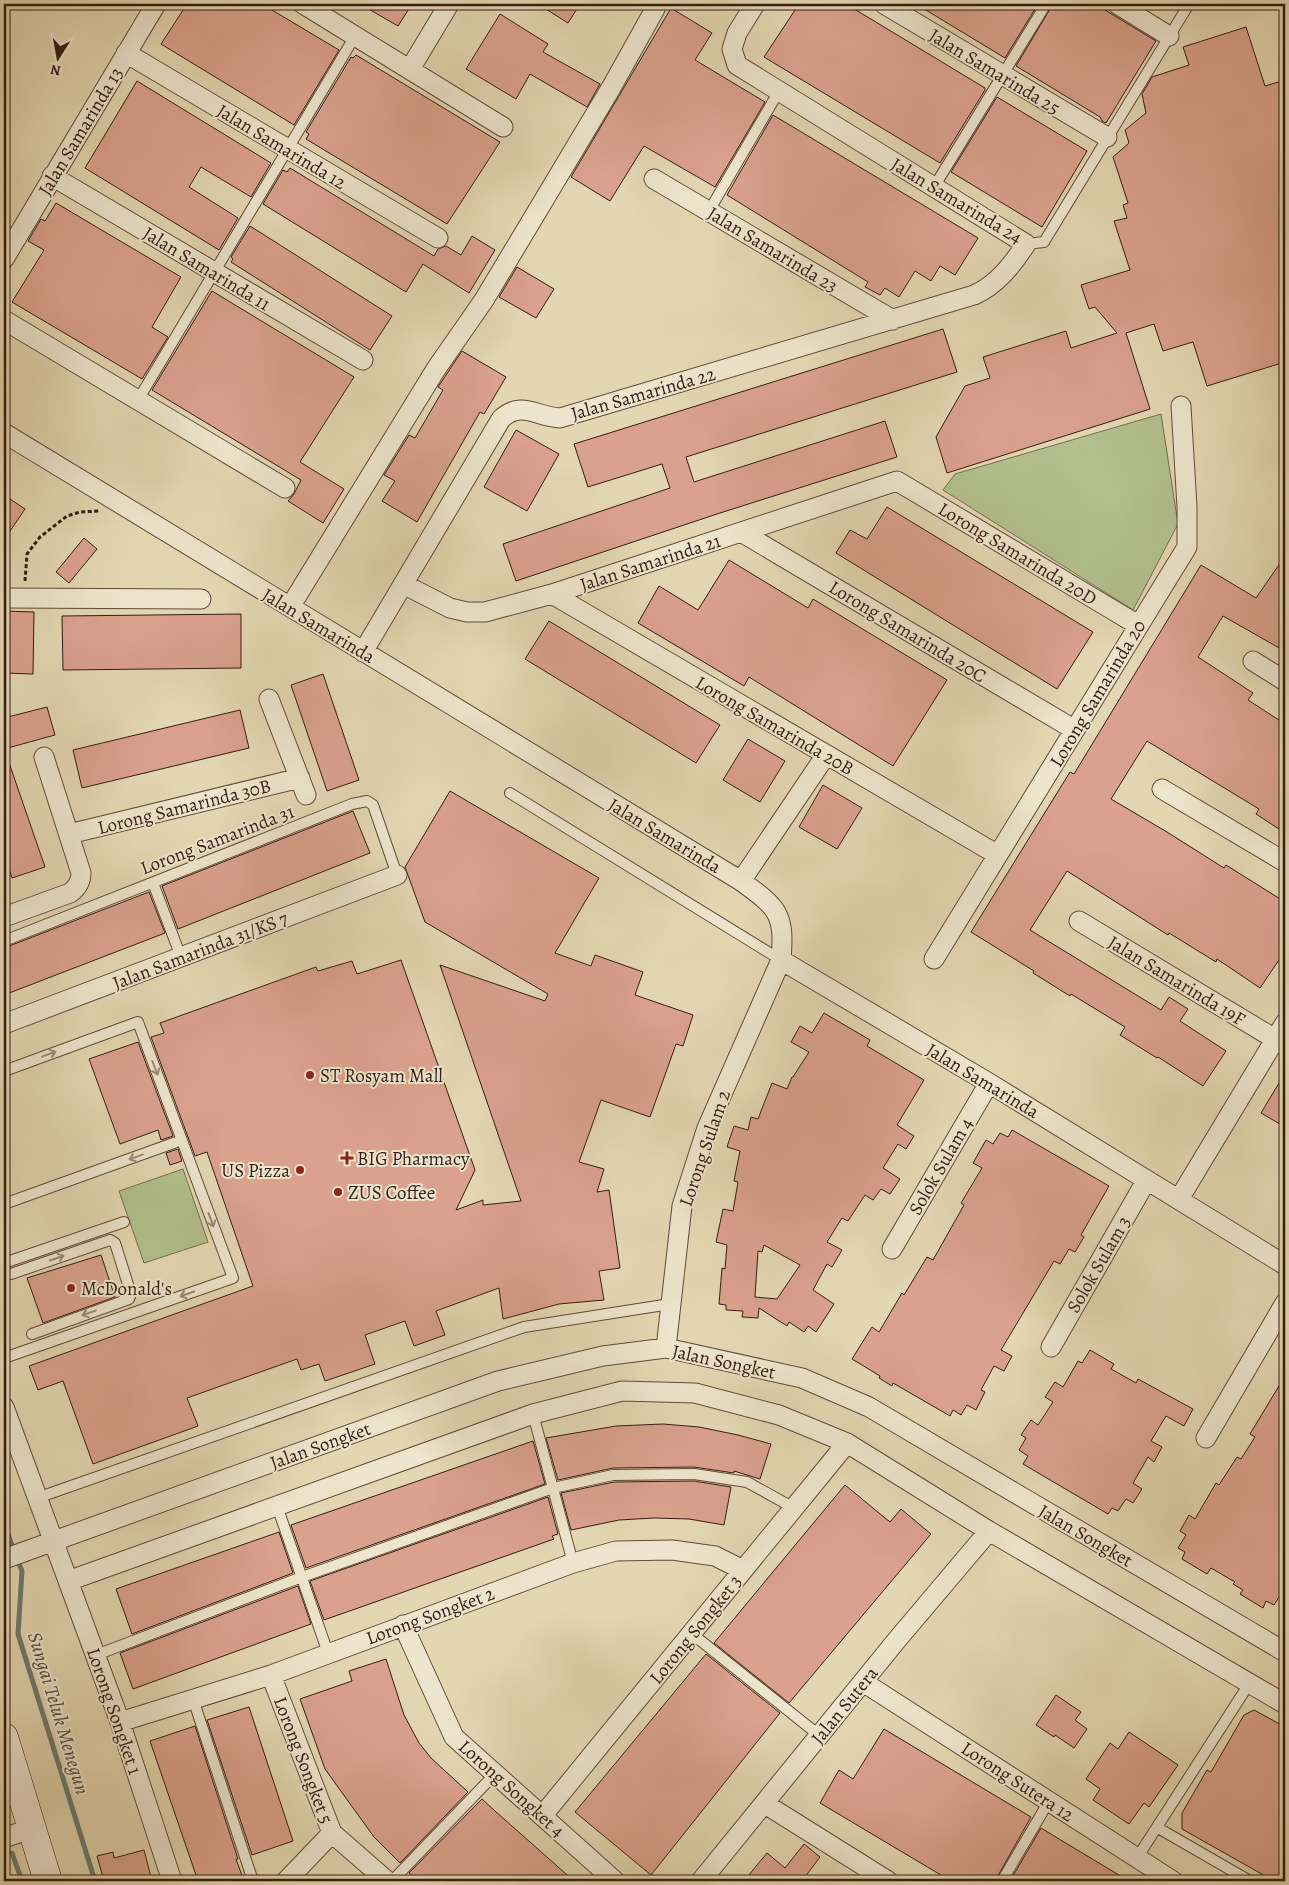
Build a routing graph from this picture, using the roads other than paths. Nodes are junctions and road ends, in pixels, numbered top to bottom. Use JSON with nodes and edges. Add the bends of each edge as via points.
{"nodes":[{"id":1,"x":156,"y":4,"type":"edge"},
{"id":2,"x":303,"y":4,"type":"edge"},
{"id":3,"x":449,"y":4,"type":"edge"},
{"id":4,"x":755,"y":4,"type":"edge"},
{"id":5,"x":884,"y":4,"type":"edge"},
{"id":6,"x":1046,"y":4,"type":"edge"},
{"id":7,"x":1117,"y":4,"type":"edge"},
{"id":8,"x":1189,"y":4,"type":"edge"},
{"id":9,"x":655,"y":9,"type":"dead end"},
{"id":10,"x":355,"y":36,"type":"junction"},
{"id":11,"x":1169,"y":36,"type":"junction"},
{"id":12,"x":126,"y":53,"type":"junction"},
{"id":13,"x":410,"y":69,"type":"junction"},
{"id":14,"x":1003,"y":75,"type":"junction"},
{"id":15,"x":779,"y":91,"type":"junction"},
{"id":16,"x":503,"y":127,"type":"dead end"},
{"id":17,"x":1107,"y":137,"type":"junction"},
{"id":18,"x":288,"y":150,"type":"junction"},
{"id":19,"x":52,"y":176,"type":"junction"},
{"id":20,"x":654,"y":178,"type":"dead end"},
{"id":21,"x":934,"y":187,"type":"junction"},
{"id":22,"x":709,"y":211,"type":"junction"},
{"id":23,"x":438,"y":238,"type":"dead end"},
{"id":24,"x":1026,"y":244,"type":"junction"},
{"id":25,"x":4,"y":258,"type":"edge"},
{"id":26,"x":215,"y":273,"type":"junction"},
{"id":27,"x":4,"y":320,"type":"edge"},
{"id":28,"x":893,"y":320,"type":"junction"},
{"id":29,"x":363,"y":360,"type":"dead end"},
{"id":30,"x":138,"y":400,"type":"junction"},
{"id":31,"x":1181,"y":406,"type":"dead end"},
{"id":32,"x":4,"y":433,"type":"edge"},
{"id":33,"x":897,"y":481,"type":"joint"},
{"id":34,"x":285,"y":488,"type":"dead end"},
{"id":35,"x":741,"y":532,"type":"junction"},
{"id":36,"x":403,"y":584,"type":"junction"},
{"id":37,"x":552,"y":594,"type":"junction"},
{"id":38,"x":296,"y":597,"type":"junction"},
{"id":39,"x":4,"y":598,"type":"edge"},
{"id":40,"x":202,"y":599,"type":"dead end"},
{"id":41,"x":1138,"y":626,"type":"junction"},
{"id":42,"x":363,"y":652,"type":"junction"},
{"id":43,"x":1252,"y":660,"type":"dead end"},
{"id":44,"x":1285,"y":681,"type":"edge"},
{"id":45,"x":269,"y":699,"type":"dead end"},
{"id":46,"x":1075,"y":730,"type":"junction"},
{"id":47,"x":826,"y":755,"type":"junction"},
{"id":48,"x":44,"y":757,"type":"dead end"},
{"id":49,"x":1162,"y":789,"type":"dead end"},
{"id":50,"x":510,"y":793,"type":"dead end"},
{"id":51,"x":69,"y":834,"type":"junction"},
{"id":52,"x":998,"y":855,"type":"junction"},
{"id":53,"x":1285,"y":862,"type":"edge"},
{"id":54,"x":397,"y":875,"type":"joint"},
{"id":55,"x":741,"y":881,"type":"junction"},
{"id":56,"x":153,"y":883,"type":"junction"},
{"id":57,"x":4,"y":918,"type":"edge"},
{"id":58,"x":1079,"y":920,"type":"dead end"},
{"id":59,"x":4,"y":941,"type":"edge"},
{"id":60,"x":181,"y":957,"type":"junction"},
{"id":61,"x":934,"y":959,"type":"dead end"},
{"id":62,"x":781,"y":960,"type":"junction"},
{"id":63,"x":1285,"y":1023,"type":"edge"},
{"id":64,"x":4,"y":1024,"type":"edge"},
{"id":65,"x":1280,"y":1042,"type":"edge"},
{"id":66,"x":4,"y":1071,"type":"edge"},
{"id":67,"x":989,"y":1083,"type":"junction"},
{"id":68,"x":182,"y":1140,"type":"junction"},
{"id":69,"x":1146,"y":1181,"type":"junction"},
{"id":70,"x":1179,"y":1199,"type":"junction"},
{"id":71,"x":4,"y":1204,"type":"edge"},
{"id":72,"x":124,"y":1222,"type":"dead end"},
{"id":73,"x":892,"y":1249,"type":"dead end"},
{"id":74,"x":7,"y":1262,"type":"dead end"},
{"id":75,"x":1285,"y":1265,"type":"edge"},
{"id":76,"x":11,"y":1274,"type":"dead end"},
{"id":77,"x":670,"y":1304,"type":"junction"},
{"id":78,"x":1285,"y":1304,"type":"edge"},
{"id":79,"x":32,"y":1334,"type":"dead end"},
{"id":80,"x":1050,"y":1347,"type":"dead end"},
{"id":81,"x":666,"y":1348,"type":"junction"},
{"id":82,"x":4,"y":1358,"type":"edge"},
{"id":83,"x":4,"y":1407,"type":"edge"},
{"id":84,"x":533,"y":1414,"type":"junction"},
{"id":85,"x":1206,"y":1438,"type":"dead end"},
{"id":86,"x":847,"y":1443,"type":"junction"},
{"id":87,"x":553,"y":1488,"type":"junction"},
{"id":88,"x":37,"y":1498,"type":"junction"},
{"id":89,"x":277,"y":1506,"type":"junction"},
{"id":90,"x":794,"y":1508,"type":"junction"},
{"id":91,"x":989,"y":1530,"type":"junction"},
{"id":92,"x":53,"y":1541,"type":"junction"},
{"id":93,"x":4,"y":1559,"type":"edge"},
{"id":94,"x":573,"y":1562,"type":"junction"},
{"id":95,"x":743,"y":1570,"type":"junction"},
{"id":96,"x":302,"y":1577,"type":"junction"},
{"id":97,"x":68,"y":1580,"type":"junction"},
{"id":98,"x":403,"y":1625,"type":"junction"},
{"id":99,"x":691,"y":1633,"type":"junction"},
{"id":100,"x":1285,"y":1652,"type":"edge"},
{"id":101,"x":328,"y":1653,"type":"junction"},
{"id":102,"x":96,"y":1656,"type":"junction"},
{"id":103,"x":270,"y":1675,"type":"junction"},
{"id":104,"x":863,"y":1682,"type":"junction"},
{"id":105,"x":1249,"y":1684,"type":"junction"},
{"id":106,"x":193,"y":1699,"type":"junction"},
{"id":107,"x":1285,"y":1704,"type":"edge"},
{"id":108,"x":120,"y":1722,"type":"junction"},
{"id":109,"x":820,"y":1736,"type":"junction"},
{"id":110,"x":4,"y":1737,"type":"edge"},
{"id":111,"x":496,"y":1773,"type":"junction"},
{"id":112,"x":1049,"y":1801,"type":"junction"},
{"id":113,"x":765,"y":1804,"type":"junction"},
{"id":114,"x":543,"y":1815,"type":"junction"},
{"id":115,"x":32,"y":1828,"type":"junction"},
{"id":116,"x":1158,"y":1828,"type":"junction"},
{"id":117,"x":332,"y":1833,"type":"junction"},
{"id":118,"x":4,"y":1838,"type":"edge"},
{"id":119,"x":1137,"y":1858,"type":"junction"},
{"id":120,"x":48,"y":1881,"type":"edge"},
{"id":121,"x":172,"y":1881,"type":"edge"},
{"id":122,"x":253,"y":1881,"type":"edge"},
{"id":123,"x":286,"y":1881,"type":"edge"},
{"id":124,"x":387,"y":1881,"type":"edge"},
{"id":125,"x":392,"y":1881,"type":"edge"},
{"id":126,"x":615,"y":1881,"type":"edge"},
{"id":127,"x":701,"y":1881,"type":"edge"},
{"id":128,"x":888,"y":1881,"type":"edge"},
{"id":129,"x":1002,"y":1881,"type":"edge"},
{"id":130,"x":1174,"y":1881,"type":"edge"},
{"id":131,"x":1250,"y":1881,"type":"edge"}],
"edges":[{"from":1,"to":12,"type":"street","name":"Jalan Samarinda 13"},
{"from":2,"to":10,"type":"street"},
{"from":3,"to":13,"type":"street"},
{"from":4,"to":15,"type":"street","name":"Jalan Samarinda 24","via":[[737,33],[732,49],[737,64]]},
{"from":5,"to":14,"type":"street","name":"Jalan Samarinda 25"},
{"from":6,"to":14,"type":"lane"},
{"from":7,"to":11,"type":"street"},
{"from":8,"to":11,"type":"lane","name":"Jalan Samarinda 24"},
{"from":9,"to":38,"type":"street","via":[[489,292],[436,369]]},
{"from":10,"to":13,"type":"street"},
{"from":10,"to":18,"type":"lane"},
{"from":11,"to":17,"type":"lane","name":"Jalan Samarinda 24"},
{"from":12,"to":18,"type":"street","name":"Jalan Samarinda 12"},
{"from":12,"to":19,"type":"street","name":"Jalan Samarinda 13"},
{"from":13,"to":16,"type":"street"},
{"from":14,"to":17,"type":"street","name":"Jalan Samarinda 25"},
{"from":14,"to":21,"type":"lane"},
{"from":15,"to":21,"type":"street","name":"Jalan Samarinda 24"},
{"from":15,"to":22,"type":"lane"},
{"from":17,"to":24,"type":"lane","name":"Jalan Samarinda 24","via":[[1044,242]]},
{"from":18,"to":23,"type":"street","name":"Jalan Samarinda 12"},
{"from":18,"to":26,"type":"lane"},
{"from":19,"to":25,"type":"street","name":"Jalan Samarinda 13"},
{"from":19,"to":26,"type":"street","name":"Jalan Samarinda 11"},
{"from":20,"to":22,"type":"street","name":"Jalan Samarinda 23"},
{"from":21,"to":24,"type":"street","name":"Jalan Samarinda 24"},
{"from":22,"to":28,"type":"street","name":"Jalan Samarinda 23"},
{"from":24,"to":28,"type":"street","name":"Jalan Samarinda 22","via":[[1010,266],[982,292]]},
{"from":26,"to":29,"type":"street","name":"Jalan Samarinda 11"},
{"from":26,"to":30,"type":"lane"},
{"from":27,"to":30,"type":"street"},
{"from":28,"to":36,"type":"street","name":"Jalan Samarinda 22","via":[[560,418],[522,409],[508,413],[501,419]]},
{"from":30,"to":34,"type":"street"},
{"from":31,"to":41,"type":"street","name":"Lorong Samarinda 20","via":[[1188,507],[1187,547]]},
{"from":32,"to":38,"type":"street","name":"Jalan Samarinda","via":[[112,498]]},
{"from":33,"to":35,"type":"street","name":"Jalan Samarinda 21"},
{"from":33,"to":41,"type":"street","name":"Lorong Samarinda 20D"},
{"from":35,"to":37,"type":"street","name":"Jalan Samarinda 21"},
{"from":35,"to":46,"type":"street","name":"Lorong Samarinda 20C"},
{"from":36,"to":37,"type":"street","name":"Jalan Samarinda 21","via":[[450,608],[467,612],[484,612]]},
{"from":36,"to":42,"type":"street","name":"Jalan Samarinda 22"},
{"from":37,"to":47,"type":"street","name":"Lorong Samarinda 20B"},
{"from":38,"to":42,"type":"street","name":"Jalan Samarinda"},
{"from":39,"to":40,"type":"street"},
{"from":41,"to":46,"type":"street","name":"Lorong Samarinda 20"},
{"from":42,"to":55,"type":"street","name":"Jalan Samarinda"},
{"from":43,"to":44,"type":"street"},
{"from":45,"to":51,"type":"street","name":"Lorong Samarinda 30B","via":[[303,787]]},
{"from":46,"to":52,"type":"street","name":"Lorong Samarinda 20"},
{"from":47,"to":52,"type":"street","name":"Lorong Samarinda 20B"},
{"from":47,"to":55,"type":"street"},
{"from":48,"to":51,"type":"street"},
{"from":49,"to":53,"type":"street"},
{"from":50,"to":62,"type":"lane"},
{"from":51,"to":57,"type":"street","via":[[81,873],[79,884],[70,893]]},
{"from":52,"to":61,"type":"street","name":"Lorong Samarinda 20"},
{"from":54,"to":56,"type":"lane","name":"Lorong Samarinda 31","via":[[373,805],[367,800]]},
{"from":54,"to":60,"type":"street","name":"Jalan Samarinda 31/KS 7"},
{"from":55,"to":62,"type":"street","name":"Jalan Samarinda","via":[[779,914],[783,934]]},
{"from":56,"to":59,"type":"lane","name":"Lorong Samarinda 31"},
{"from":56,"to":60,"type":"lane"},
{"from":58,"to":65,"type":"street","name":"Jalan Samarinda 19F"},
{"from":60,"to":64,"type":"street","name":"Jalan Samarinda 31/KS 7"},
{"from":62,"to":67,"type":"street","name":"Jalan Samarinda"},
{"from":62,"to":77,"type":"street","name":"Lorong Sulam 2","via":[[704,1137],[682,1206]]},
{"from":63,"to":65,"type":"street"},
{"from":65,"to":70,"type":"street"},
{"from":66,"to":68,"type":"lane","one_way":true,"via":[[138,1022]]},
{"from":67,"to":69,"type":"street","name":"Jalan Samarinda"},
{"from":67,"to":73,"type":"street","name":"Solok Sulam 4"},
{"from":68,"to":71,"type":"lane","one_way":true},
{"from":68,"to":82,"type":"lane","one_way":true,"via":[[233,1278]]},
{"from":69,"to":70,"type":"street","name":"Jalan Samarinda"},
{"from":69,"to":80,"type":"street","name":"Solok Sulam 3"},
{"from":70,"to":75,"type":"street","name":"Jalan Samarinda"},
{"from":72,"to":74,"type":"lane"},
{"from":76,"to":79,"type":"lane","one_way":true,"via":[[110,1240],[115,1243],[132,1294],[129,1299]]},
{"from":77,"to":81,"type":"street","name":"Lorong Sulam 2"},
{"from":77,"to":88,"type":"lane","via":[[524,1327]]},
{"from":78,"to":85,"type":"street"},
{"from":81,"to":92,"type":"street","name":"Jalan Songket","via":[[603,1356],[498,1381]]},
{"from":81,"to":100,"type":"street","name":"Jalan Songket","via":[[802,1378],[869,1407]]},
{"from":83,"to":88,"type":"street","name":"Lorong Songket 1"},
{"from":84,"to":86,"type":"street","name":"Jalan Songket","via":[[622,1391],[695,1393],[779,1415]]},
{"from":84,"to":87,"type":"lane"},
{"from":84,"to":89,"type":"street","name":"Jalan Songket"},
{"from":86,"to":90,"type":"street","name":"Lorong Songket 3"},
{"from":86,"to":91,"type":"street","name":"Jalan Songket"},
{"from":87,"to":90,"type":"lane","via":[[613,1475],[694,1474],[747,1482]]},
{"from":87,"to":94,"type":"lane"},
{"from":87,"to":96,"type":"lane"},
{"from":88,"to":92,"type":"street","name":"Lorong Songket 1"},
{"from":89,"to":96,"type":"lane"},
{"from":89,"to":97,"type":"street","name":"Jalan Songket"},
{"from":90,"to":95,"type":"street","name":"Lorong Songket 3"},
{"from":91,"to":104,"type":"street","name":"Jalan Sutera"},
{"from":91,"to":105,"type":"street","name":"Jalan Songket"},
{"from":92,"to":93,"type":"street","name":"Jalan Songket"},
{"from":92,"to":97,"type":"street","name":"Lorong Songket 1"},
{"from":94,"to":95,"type":"street","name":"Lorong Songket 2","via":[[616,1551],[672,1550],[715,1556]]},
{"from":94,"to":98,"type":"street","name":"Lorong Songket 2"},
{"from":95,"to":99,"type":"street","name":"Lorong Songket 3"},
{"from":96,"to":101,"type":"lane"},
{"from":96,"to":102,"type":"lane"},
{"from":97,"to":102,"type":"street","name":"Lorong Songket 1"},
{"from":98,"to":101,"type":"street","name":"Lorong Songket 2"},
{"from":98,"to":111,"type":"street","name":"Lorong Songket 4","via":[[454,1736]]},
{"from":99,"to":109,"type":"lane"},
{"from":99,"to":114,"type":"street","name":"Lorong Songket 3"},
{"from":101,"to":103,"type":"street","name":"Lorong Songket 2"},
{"from":102,"to":108,"type":"street","name":"Lorong Songket 1"},
{"from":103,"to":106,"type":"street","name":"Lorong Songket 2"},
{"from":103,"to":117,"type":"street","name":"Lorong Songket 5"},
{"from":104,"to":109,"type":"street","name":"Jalan Sutera"},
{"from":104,"to":112,"type":"street","name":"Lorong Sutera 12"},
{"from":105,"to":107,"type":"street","name":"Jalan Songket"},
{"from":105,"to":116,"type":"lane"},
{"from":106,"to":108,"type":"street","name":"Lorong Songket 2"},
{"from":106,"to":122,"type":"lane"},
{"from":108,"to":121,"type":"street","name":"Lorong Songket 1"},
{"from":109,"to":113,"type":"street","name":"Jalan Sutera"},
{"from":110,"to":115,"type":"main road"},
{"from":111,"to":114,"type":"street","name":"Lorong Songket 4"},
{"from":111,"to":125,"type":"lane"},
{"from":112,"to":119,"type":"street","name":"Lorong Sutera 12"},
{"from":112,"to":129,"type":"lane"},
{"from":113,"to":127,"type":"street","name":"Jalan Sutera"},
{"from":113,"to":128,"type":"street"},
{"from":114,"to":126,"type":"street","name":"Lorong Songket 4"},
{"from":115,"to":118,"type":"street"},
{"from":115,"to":120,"type":"main road"},
{"from":116,"to":119,"type":"lane"},
{"from":116,"to":131,"type":"lane"},
{"from":117,"to":123,"type":"street"},
{"from":117,"to":124,"type":"street","name":"Lorong Songket 5"},
{"from":119,"to":130,"type":"street","name":"Lorong Sutera 12"}]}
